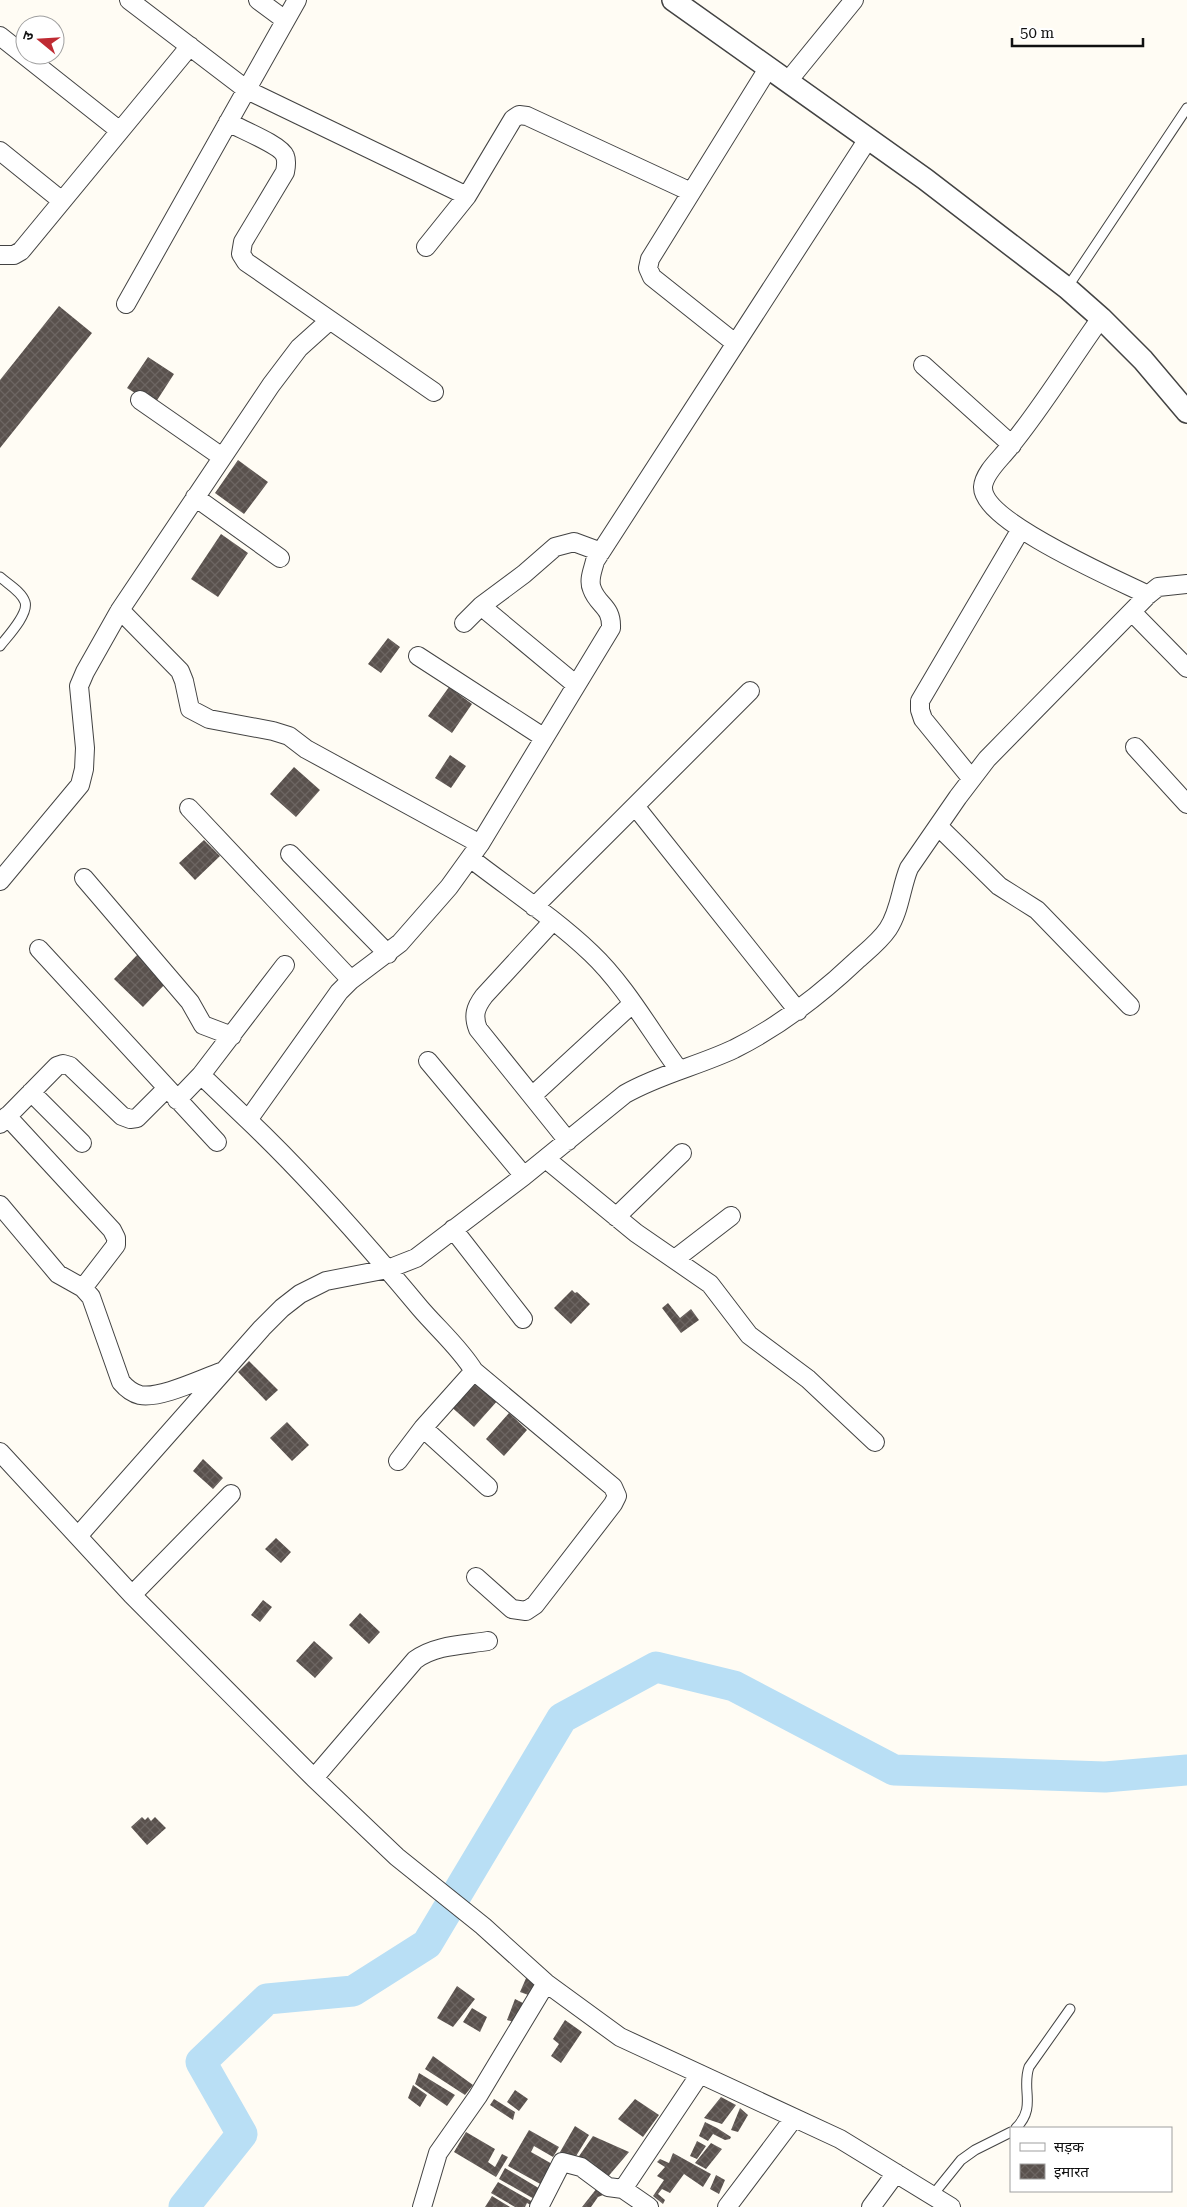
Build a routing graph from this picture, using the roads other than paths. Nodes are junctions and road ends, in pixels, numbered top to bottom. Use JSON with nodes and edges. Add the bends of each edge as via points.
{"nodes":[{"id":1,"x":130,"y":0,"type":"edge"},
{"id":2,"x":258,"y":0,"type":"edge"},
{"id":3,"x":297,"y":0,"type":"edge"},
{"id":4,"x":673,"y":0,"type":"edge"},
{"id":5,"x":854,"y":0,"type":"edge"},
{"id":6,"x":285,"y":20,"type":"junction"},
{"id":7,"x":0,"y":36,"type":"edge"},
{"id":8,"x":190,"y":46,"type":"junction"},
{"id":9,"x":769,"y":67,"type":"junction"},
{"id":10,"x":788,"y":81,"type":"junction"},
{"id":11,"x":246,"y":90,"type":"junction"},
{"id":12,"x":1186,"y":113,"type":"edge"},
{"id":13,"x":228,"y":122,"type":"junction"},
{"id":14,"x":120,"y":131,"type":"junction"},
{"id":15,"x":868,"y":139,"type":"junction"},
{"id":16,"x":0,"y":151,"type":"edge"},
{"id":17,"x":691,"y":192,"type":"junction"},
{"id":18,"x":467,"y":196,"type":"junction"},
{"id":19,"x":62,"y":201,"type":"junction"},
{"id":20,"x":426,"y":247,"type":"dead end"},
{"id":21,"x":0,"y":255,"type":"edge"},
{"id":22,"x":1067,"y":288,"type":"junction"},
{"id":23,"x":126,"y":304,"type":"dead end"},
{"id":24,"x":1100,"y":318,"type":"junction"},
{"id":25,"x":329,"y":321,"type":"junction"},
{"id":26,"x":735,"y":343,"type":"junction"},
{"id":27,"x":923,"y":365,"type":"dead end"},
{"id":28,"x":434,"y":392,"type":"dead end"},
{"id":29,"x":140,"y":400,"type":"dead end"},
{"id":30,"x":1187,"y":412,"type":"edge"},
{"id":31,"x":1012,"y":445,"type":"junction"},
{"id":32,"x":222,"y":457,"type":"junction"},
{"id":33,"x":195,"y":497,"type":"junction"},
{"id":34,"x":1021,"y":530,"type":"junction"},
{"id":35,"x":601,"y":552,"type":"junction"},
{"id":36,"x":280,"y":558,"type":"dead end"},
{"id":37,"x":0,"y":577,"type":"edge"},
{"id":38,"x":1187,"y":584,"type":"edge"},
{"id":39,"x":1148,"y":595,"type":"junction"},
{"id":40,"x":481,"y":606,"type":"junction"},
{"id":41,"x":120,"y":610,"type":"junction"},
{"id":42,"x":1132,"y":612,"type":"junction"},
{"id":43,"x":464,"y":623,"type":"dead end"},
{"id":44,"x":0,"y":646,"type":"edge"},
{"id":45,"x":418,"y":656,"type":"dead end"},
{"id":46,"x":1187,"y":668,"type":"edge"},
{"id":47,"x":575,"y":684,"type":"junction"},
{"id":48,"x":750,"y":691,"type":"dead end"},
{"id":49,"x":543,"y":737,"type":"junction"},
{"id":50,"x":1135,"y":747,"type":"dead end"},
{"id":51,"x":971,"y":778,"type":"junction"},
{"id":52,"x":1187,"y":804,"type":"edge"},
{"id":53,"x":635,"y":806,"type":"junction"},
{"id":54,"x":189,"y":808,"type":"dead end"},
{"id":55,"x":938,"y":826,"type":"junction"},
{"id":56,"x":475,"y":851,"type":"junction"},
{"id":57,"x":290,"y":854,"type":"dead end"},
{"id":58,"x":84,"y":878,"type":"dead end"},
{"id":59,"x":0,"y":880,"type":"edge"},
{"id":60,"x":534,"y":907,"type":"junction"},
{"id":61,"x":553,"y":921,"type":"junction"},
{"id":62,"x":39,"y":948,"type":"dead end"},
{"id":63,"x":388,"y":954,"type":"junction"},
{"id":64,"x":285,"y":965,"type":"dead end"},
{"id":65,"x":351,"y":980,"type":"junction"},
{"id":66,"x":632,"y":1004,"type":"junction"},
{"id":67,"x":1130,"y":1006,"type":"dead end"},
{"id":68,"x":798,"y":1011,"type":"junction"},
{"id":69,"x":232,"y":1036,"type":"junction"},
{"id":70,"x":428,"y":1061,"type":"dead end"},
{"id":71,"x":679,"y":1070,"type":"junction"},
{"id":72,"x":201,"y":1076,"type":"junction"},
{"id":73,"x":31,"y":1092,"type":"junction"},
{"id":74,"x":171,"y":1095,"type":"junction"},
{"id":75,"x":532,"y":1096,"type":"junction"},
{"id":76,"x":4,"y":1120,"type":"edge"},
{"id":77,"x":248,"y":1120,"type":"junction"},
{"id":78,"x":568,"y":1141,"type":"junction"},
{"id":79,"x":216,"y":1142,"type":"dead end"},
{"id":80,"x":82,"y":1143,"type":"dead end"},
{"id":81,"x":682,"y":1153,"type":"dead end"},
{"id":82,"x":546,"y":1159,"type":"junction"},
{"id":83,"x":524,"y":1176,"type":"junction"},
{"id":84,"x":0,"y":1205,"type":"edge"},
{"id":85,"x":731,"y":1216,"type":"dead end"},
{"id":86,"x":616,"y":1217,"type":"junction"},
{"id":87,"x":453,"y":1230,"type":"junction"},
{"id":88,"x":675,"y":1259,"type":"junction"},
{"id":89,"x":388,"y":1269,"type":"junction"},
{"id":90,"x":83,"y":1288,"type":"junction"},
{"id":91,"x":523,"y":1319,"type":"dead end"},
{"id":92,"x":224,"y":1371,"type":"junction"},
{"id":93,"x":474,"y":1371,"type":"junction"},
{"id":94,"x":423,"y":1428,"type":"junction"},
{"id":95,"x":875,"y":1442,"type":"dead end"},
{"id":96,"x":0,"y":1452,"type":"edge"},
{"id":97,"x":398,"y":1461,"type":"dead end"},
{"id":98,"x":488,"y":1487,"type":"dead end"},
{"id":99,"x":231,"y":1494,"type":"dead end"},
{"id":100,"x":78,"y":1536,"type":"junction"},
{"id":101,"x":476,"y":1577,"type":"dead end"},
{"id":102,"x":132,"y":1595,"type":"junction"},
{"id":103,"x":488,"y":1641,"type":"dead end"},
{"id":104,"x":314,"y":1778,"type":"junction"},
{"id":105,"x":546,"y":1983,"type":"junction"},
{"id":106,"x":1070,"y":2009,"type":"dead end"},
{"id":107,"x":700,"y":2074,"type":"junction"},
{"id":108,"x":794,"y":2118,"type":"junction"},
{"id":109,"x":1017,"y":2127,"type":"edge"},
{"id":110,"x":1010,"y":2132,"type":"edge"},
{"id":111,"x":896,"y":2173,"type":"junction"},
{"id":112,"x":623,"y":2189,"type":"junction"},
{"id":113,"x":932,"y":2196,"type":"junction"},
{"id":114,"x":422,"y":2207,"type":"edge"},
{"id":115,"x":540,"y":2207,"type":"edge"},
{"id":116,"x":649,"y":2207,"type":"edge"},
{"id":117,"x":727,"y":2207,"type":"edge"},
{"id":118,"x":871,"y":2207,"type":"edge"},
{"id":119,"x":951,"y":2207,"type":"edge"}],
"edges":[{"from":1,"to":8,"type":"street"},
{"from":2,"to":6,"type":"street"},
{"from":3,"to":6,"type":"street"},
{"from":4,"to":9,"type":"street"},
{"from":5,"to":10,"type":"street"},
{"from":6,"to":11,"type":"street"},
{"from":7,"to":14,"type":"street"},
{"from":8,"to":11,"type":"street"},
{"from":8,"to":14,"type":"street"},
{"from":9,"to":10,"type":"street"},
{"from":9,"to":17,"type":"street"},
{"from":10,"to":15,"type":"street"},
{"from":11,"to":13,"type":"street"},
{"from":11,"to":18,"type":"street"},
{"from":12,"to":22,"type":"lane"},
{"from":13,"to":23,"type":"street"},
{"from":13,"to":25,"type":"street","via":[[277,147],[285,154],[286,162],[285,172],[243,242],[241,254],[252,268]]},
{"from":14,"to":19,"type":"street"},
{"from":15,"to":22,"type":"street"},
{"from":15,"to":26,"type":"street"},
{"from":16,"to":19,"type":"street"},
{"from":17,"to":18,"type":"street","via":[[519,115],[512,119]]},
{"from":17,"to":26,"type":"street","via":[[650,259],[648,268],[652,277]]},
{"from":18,"to":20,"type":"street"},
{"from":19,"to":21,"type":"street","via":[[21,251],[14,255]]},
{"from":22,"to":24,"type":"street"},
{"from":24,"to":30,"type":"street","via":[[1143,360]]},
{"from":24,"to":31,"type":"street"},
{"from":25,"to":28,"type":"street"},
{"from":25,"to":32,"type":"street","via":[[299,348]]},
{"from":26,"to":35,"type":"street"},
{"from":27,"to":31,"type":"street"},
{"from":29,"to":32,"type":"street"},
{"from":31,"to":34,"type":"street","via":[[986,476],[983,487],[986,499]]},
{"from":32,"to":33,"type":"street"},
{"from":33,"to":36,"type":"street"},
{"from":33,"to":41,"type":"street"},
{"from":34,"to":39,"type":"street"},
{"from":34,"to":51,"type":"street","via":[[920,701],[924,719]]},
{"from":35,"to":40,"type":"street","via":[[574,542],[555,547]]},
{"from":35,"to":47,"type":"street","via":[[590,578],[592,590],[611,618],[610,628]]},
{"from":37,"to":44,"type":"lane","via":[[18,592],[25,602],[25,612]]},
{"from":38,"to":39,"type":"street","via":[[1158,587]]},
{"from":39,"to":42,"type":"street"},
{"from":40,"to":43,"type":"street"},
{"from":40,"to":47,"type":"street"},
{"from":41,"to":56,"type":"street","via":[[180,671],[190,709],[209,719],[290,736],[306,749]]},
{"from":41,"to":59,"type":"street","via":[[79,686],[85,748],[80,785]]},
{"from":42,"to":46,"type":"street"},
{"from":42,"to":51,"type":"street"},
{"from":45,"to":49,"type":"street"},
{"from":47,"to":49,"type":"street"},
{"from":48,"to":53,"type":"street"},
{"from":49,"to":56,"type":"street"},
{"from":50,"to":52,"type":"street"},
{"from":51,"to":55,"type":"street"},
{"from":53,"to":60,"type":"street"},
{"from":53,"to":68,"type":"street"},
{"from":54,"to":65,"type":"street"},
{"from":55,"to":67,"type":"street","via":[[999,886],[1037,910]]},
{"from":55,"to":68,"type":"street","via":[[909,868],[888,928],[837,980]]},
{"from":56,"to":60,"type":"street"},
{"from":56,"to":63,"type":"street","via":[[450,887]]},
{"from":57,"to":63,"type":"street"},
{"from":58,"to":69,"type":"street","via":[[190,1002],[203,1025]]},
{"from":60,"to":61,"type":"street"},
{"from":61,"to":66,"type":"street","via":[[592,954]]},
{"from":61,"to":75,"type":"street","via":[[484,996],[474,1017],[478,1029]]},
{"from":62,"to":74,"type":"street"},
{"from":63,"to":65,"type":"street"},
{"from":64,"to":69,"type":"street"},
{"from":65,"to":77,"type":"street","via":[[330,1004]]},
{"from":66,"to":71,"type":"street"},
{"from":66,"to":75,"type":"street"},
{"from":68,"to":71,"type":"street","via":[[733,1049]]},
{"from":69,"to":72,"type":"street"},
{"from":70,"to":83,"type":"street"},
{"from":71,"to":78,"type":"street","via":[[625,1094]]},
{"from":72,"to":74,"type":"street"},
{"from":72,"to":77,"type":"street"},
{"from":73,"to":74,"type":"street","via":[[63,1064],[70,1066],[130,1120]]},
{"from":73,"to":76,"type":"street"},
{"from":73,"to":80,"type":"street"},
{"from":74,"to":79,"type":"street"},
{"from":75,"to":78,"type":"street"},
{"from":76,"to":90,"type":"street","via":[[112,1230],[116,1238],[116,1245]]},
{"from":77,"to":89,"type":"street","via":[[295,1164]]},
{"from":78,"to":82,"type":"street"},
{"from":81,"to":86,"type":"street"},
{"from":82,"to":83,"type":"street"},
{"from":82,"to":86,"type":"street"},
{"from":83,"to":87,"type":"street"},
{"from":84,"to":90,"type":"street","via":[[58,1274]]},
{"from":85,"to":88,"type":"street"},
{"from":86,"to":88,"type":"street"},
{"from":87,"to":89,"type":"street","via":[[416,1258]]},
{"from":87,"to":91,"type":"street"},
{"from":88,"to":95,"type":"street","via":[[710,1284],[749,1335],[808,1379]]},
{"from":89,"to":92,"type":"street","via":[[326,1280],[300,1294],[282,1308]]},
{"from":89,"to":93,"type":"street","via":[[465,1356]]},
{"from":90,"to":92,"type":"street","via":[[91,1297],[121,1382],[128,1390],[156,1395]]},
{"from":92,"to":100,"type":"street"},
{"from":93,"to":94,"type":"street"},
{"from":93,"to":101,"type":"street","via":[[614,1487],[616,1496],[535,1605],[526,1611],[512,1609]]},
{"from":94,"to":97,"type":"street"},
{"from":94,"to":98,"type":"street"},
{"from":96,"to":100,"type":"street"},
{"from":99,"to":102,"type":"street"},
{"from":100,"to":102,"type":"street"},
{"from":102,"to":104,"type":"street"},
{"from":103,"to":104,"type":"street","via":[[425,1652]]},
{"from":104,"to":105,"type":"street","via":[[397,1856],[483,1926]]},
{"from":105,"to":107,"type":"street","via":[[620,2037]]},
{"from":105,"to":114,"type":"street","via":[[478,2096],[438,2153]]},
{"from":106,"to":109,"type":"lane","via":[[1029,2067],[1029,2106]]},
{"from":107,"to":108,"type":"street"},
{"from":107,"to":112,"type":"street"},
{"from":108,"to":111,"type":"street","via":[[840,2139]]},
{"from":108,"to":117,"type":"street"},
{"from":110,"to":113,"type":"lane","via":[[961,2160]]},
{"from":111,"to":113,"type":"street"},
{"from":111,"to":118,"type":"street"},
{"from":112,"to":115,"type":"street","via":[[608,2187],[581,2166],[562,2162]]},
{"from":112,"to":116,"type":"street"},
{"from":113,"to":119,"type":"street"}]}
